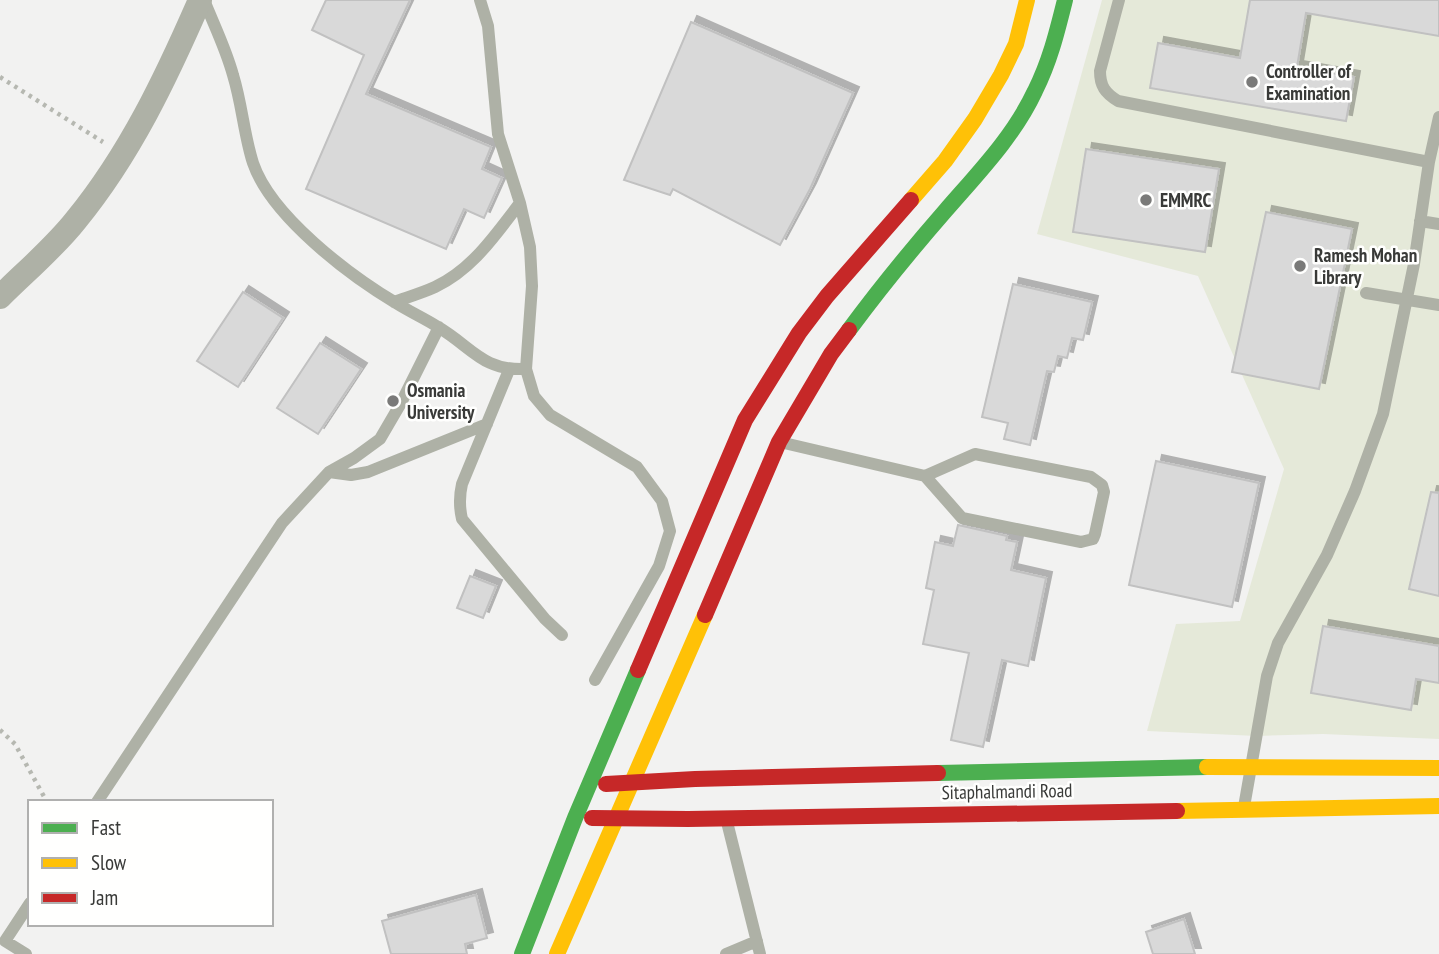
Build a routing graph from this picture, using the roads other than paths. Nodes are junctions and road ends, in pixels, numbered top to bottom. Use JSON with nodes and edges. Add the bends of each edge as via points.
{"nodes":[{"id":1,"x":202,"y":0,"type":"edge"},
{"id":2,"x":480,"y":0,"type":"edge"},
{"id":3,"x":1027,"y":0,"type":"edge"},
{"id":4,"x":1065,"y":0,"type":"edge"},
{"id":5,"x":1119,"y":0,"type":"edge"},
{"id":6,"x":1439,"y":117,"type":"edge"},
{"id":7,"x":1429,"y":162,"type":"junction"},
{"id":8,"x":520,"y":203,"type":"junction"},
{"id":9,"x":1420,"y":221,"type":"junction"},
{"id":10,"x":1439,"y":224,"type":"edge"},
{"id":11,"x":1366,"y":293,"type":"dead end"},
{"id":12,"x":0,"y":297,"type":"edge"},
{"id":13,"x":1406,"y":299,"type":"junction"},
{"id":14,"x":394,"y":302,"type":"junction"},
{"id":15,"x":1439,"y":305,"type":"edge"},
{"id":16,"x":439,"y":327,"type":"junction"},
{"id":17,"x":526,"y":369,"type":"junction"},
{"id":18,"x":509,"y":370,"type":"junction"},
{"id":19,"x":486,"y":424,"type":"junction"},
{"id":20,"x":779,"y":442,"type":"junction"},
{"id":21,"x":329,"y":472,"type":"junction"},
{"id":22,"x":925,"y":476,"type":"junction"},
{"id":23,"x":562,"y":635,"type":"dead end"},
{"id":24,"x":594,"y":680,"type":"dead end"},
{"id":25,"x":1253,"y":766,"type":"junction"},
{"id":26,"x":1439,"y":768,"type":"edge"},
{"id":27,"x":633,"y":783,"type":"junction"},
{"id":28,"x":590,"y":785,"type":"junction"},
{"id":29,"x":98,"y":800,"type":"edge"},
{"id":30,"x":1439,"y":806,"type":"edge"},
{"id":31,"x":1244,"y":807,"type":"junction"},
{"id":32,"x":575,"y":818,"type":"junction"},
{"id":33,"x":727,"y":818,"type":"junction"},
{"id":34,"x":617,"y":819,"type":"junction"},
{"id":35,"x":28,"y":906,"type":"edge"},
{"id":36,"x":2,"y":939,"type":"edge"},
{"id":37,"x":758,"y":948,"type":"edge"},
{"id":38,"x":25,"y":954,"type":"edge"},
{"id":39,"x":522,"y":954,"type":"edge"},
{"id":40,"x":557,"y":954,"type":"edge"},
{"id":41,"x":726,"y":954,"type":"edge"}],
"edges":[{"from":1,"to":12,"type":"street","via":[[123,155],[75,221]]},
{"from":1,"to":14,"type":"lane","via":[[233,75],[253,164],[269,195],[322,250]]},
{"from":2,"to":8,"type":"lane","via":[[488,26],[498,134]]},
{"from":3,"to":28,"type":"main road","via":[[1016,44],[975,119],[945,161],[827,296],[745,420]]},
{"from":4,"to":20,"type":"main road","via":[[1053,50],[1018,122],[887,278],[831,354]]},
{"from":5,"to":7,"type":"lane","via":[[1100,71],[1104,90],[1118,101]]},
{"from":6,"to":7,"type":"lane"},
{"from":7,"to":9,"type":"lane"},
{"from":8,"to":14,"type":"lane","via":[[464,270],[436,287]]},
{"from":8,"to":17,"type":"lane","via":[[530,247],[532,286]]},
{"from":9,"to":10,"type":"lane"},
{"from":9,"to":13,"type":"lane"},
{"from":11,"to":13,"type":"lane"},
{"from":13,"to":15,"type":"lane"},
{"from":13,"to":25,"type":"lane","via":[[1383,414],[1354,492],[1327,555],[1274,654]]},
{"from":14,"to":16,"type":"lane"},
{"from":16,"to":18,"type":"lane","via":[[496,368]]},
{"from":16,"to":21,"type":"lane","via":[[380,439]]},
{"from":17,"to":18,"type":"lane"},
{"from":17,"to":24,"type":"lane","via":[[534,396],[550,415],[637,467],[662,500],[670,531],[659,566]]},
{"from":18,"to":19,"type":"lane"},
{"from":19,"to":21,"type":"lane","via":[[368,472]]},
{"from":19,"to":23,"type":"lane","via":[[462,484],[462,519]]},
{"from":20,"to":22,"type":"lane"},
{"from":20,"to":27,"type":"main road"},
{"from":21,"to":29,"type":"lane","via":[[282,523]]},
{"from":22,"to":22,"type":"lane","via":[[975,454],[1091,477],[1104,492],[1096,534],[1081,542],[962,518]]},
{"from":25,"to":26,"type":"main road","name":"Sitaphalmandi Road"},
{"from":25,"to":27,"type":"main road","name":"Sitaphalmandi Road"},
{"from":25,"to":31,"type":"lane"},
{"from":27,"to":28,"type":"main road","name":"Sitaphalmandi Road"},
{"from":27,"to":34,"type":"main road"},
{"from":28,"to":32,"type":"main road"},
{"from":30,"to":31,"type":"main road","name":"Sitaphalmandi Road"},
{"from":31,"to":33,"type":"main road","name":"Sitaphalmandi Road"},
{"from":32,"to":34,"type":"main road","name":"Sitaphalmandi Road"},
{"from":32,"to":39,"type":"main road"},
{"from":33,"to":34,"type":"main road","name":"Sitaphalmandi Road"},
{"from":33,"to":37,"type":"lane"},
{"from":34,"to":40,"type":"main road"},
{"from":35,"to":36,"type":"lane"},
{"from":36,"to":38,"type":"lane"},
{"from":37,"to":41,"type":"lane"}]}
